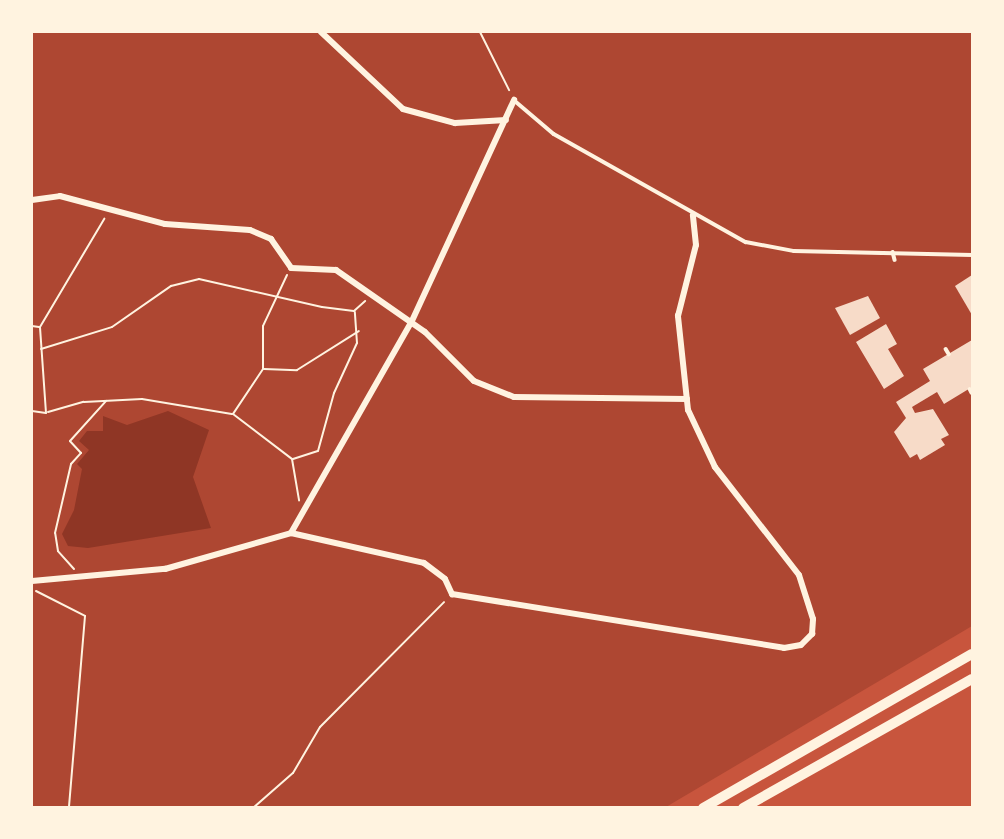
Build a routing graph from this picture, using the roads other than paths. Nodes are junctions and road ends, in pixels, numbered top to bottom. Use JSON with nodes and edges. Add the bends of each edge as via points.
{"nodes":[{"id":1,"x":321,"y":32,"type":"edge"},
{"id":2,"x":514,"y":100,"type":"joint"},
{"id":3,"x":506,"y":120,"type":"junction"},
{"id":4,"x":32,"y":200,"type":"edge"},
{"id":5,"x":693,"y":215,"type":"junction"},
{"id":6,"x":892,"y":252,"type":"junction"},
{"id":7,"x":972,"y":255,"type":"edge"},
{"id":8,"x":895,"y":260,"type":"dead end"},
{"id":9,"x":411,"y":323,"type":"junction"},
{"id":10,"x":687,"y":399,"type":"junction"},
{"id":11,"x":291,"y":533,"type":"junction"},
{"id":12,"x":32,"y":581,"type":"edge"},
{"id":13,"x":972,"y":654,"type":"edge"},
{"id":14,"x":972,"y":679,"type":"edge"},
{"id":15,"x":702,"y":807,"type":"edge"},
{"id":16,"x":743,"y":807,"type":"edge"}],
"edges":[{"from":1,"to":3,"type":"street","via":[[403,109],[455,124]]},
{"from":2,"to":3,"type":"street"},
{"from":2,"to":5,"type":"lane","via":[[554,134]]},
{"from":3,"to":9,"type":"street"},
{"from":4,"to":9,"type":"street","via":[[60,196],[165,224],[250,230],[271,239],[291,268],[336,271],[368,298]]},
{"from":5,"to":6,"type":"lane","via":[[746,242],[794,251]]},
{"from":5,"to":10,"type":"street","via":[[696,245],[678,316]]},
{"from":6,"to":7,"type":"lane"},
{"from":6,"to":8,"type":"lane"},
{"from":9,"to":10,"type":"street","via":[[474,381],[514,397]]},
{"from":9,"to":11,"type":"street"},
{"from":10,"to":11,"type":"street","via":[[715,467],[799,575],[813,619],[812,634],[801,645],[784,649],[452,594],[424,562]]},
{"from":11,"to":12,"type":"street","via":[[165,569]]},
{"from":13,"to":15,"type":"highway"},
{"from":14,"to":16,"type":"highway"}]}
